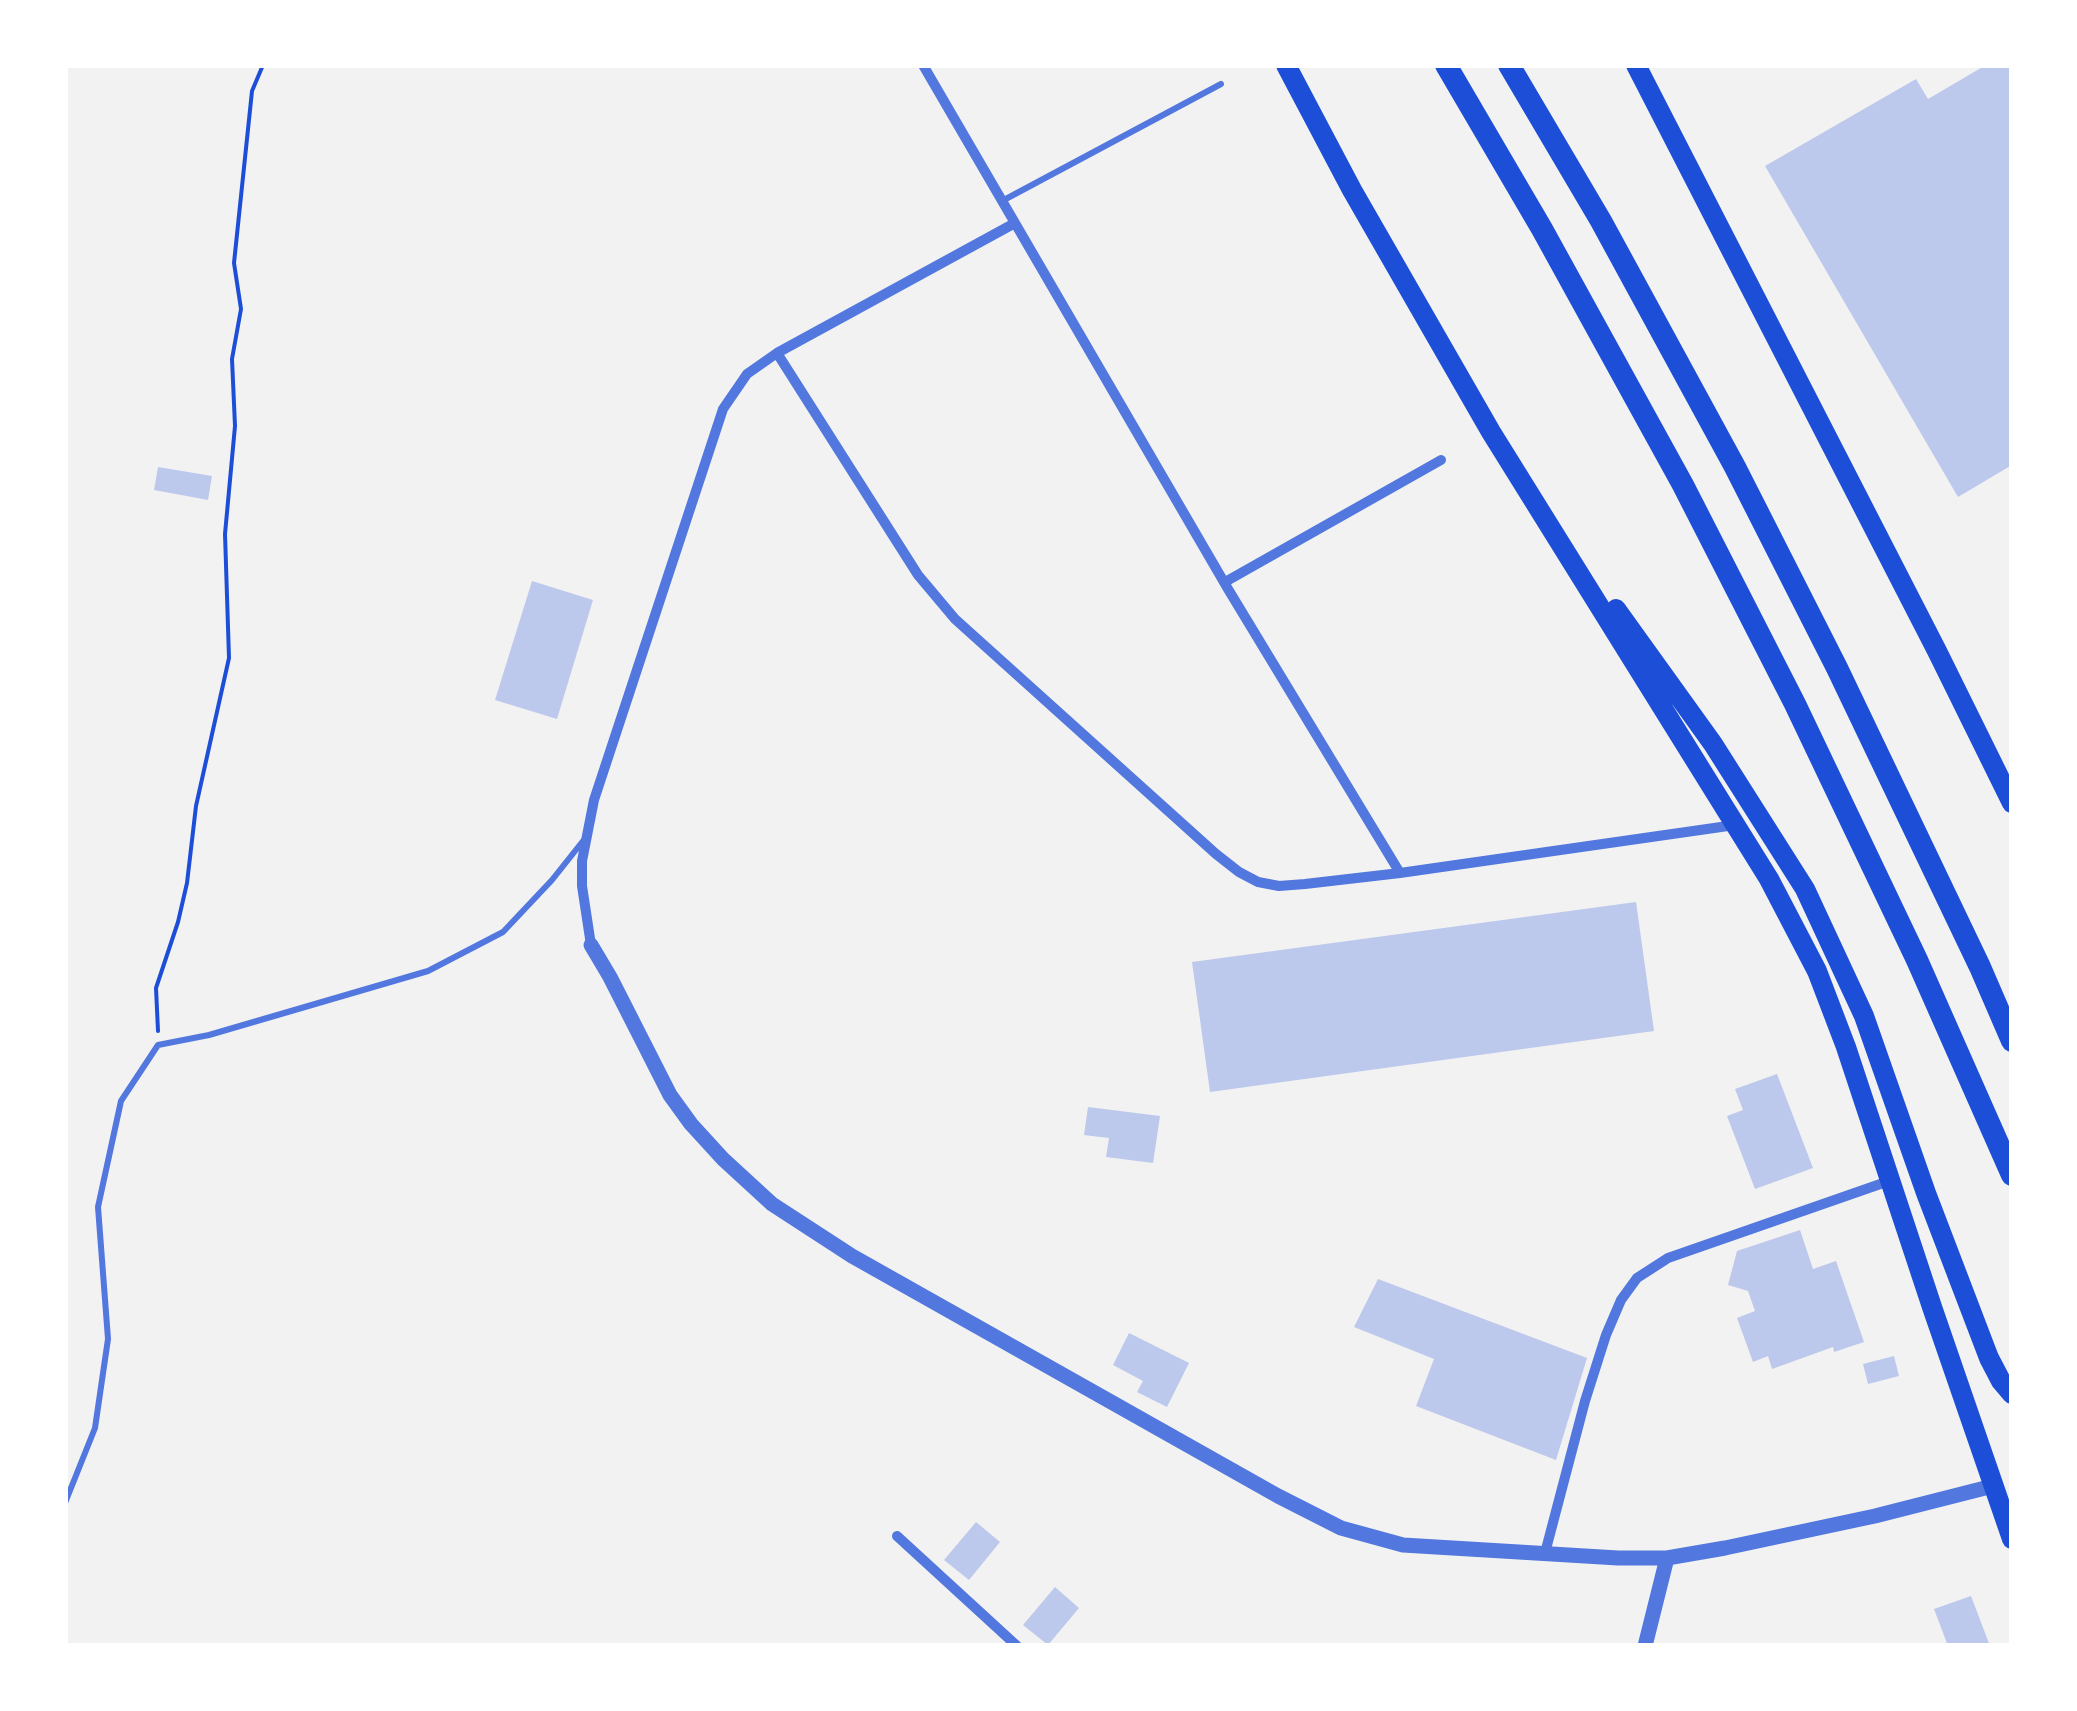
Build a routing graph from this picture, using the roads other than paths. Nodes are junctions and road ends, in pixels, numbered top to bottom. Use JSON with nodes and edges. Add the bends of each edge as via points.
{"nodes":[{"id":1,"x":923,"y":65,"type":"edge"},
{"id":2,"x":1286,"y":65,"type":"edge"},
{"id":3,"x":1446,"y":65,"type":"edge"},
{"id":4,"x":1509,"y":65,"type":"edge"},
{"id":5,"x":1636,"y":65,"type":"edge"},
{"id":6,"x":1220,"y":84,"type":"dead end"},
{"id":7,"x":1002,"y":201,"type":"junction"},
{"id":8,"x":1015,"y":223,"type":"junction"},
{"id":9,"x":777,"y":353,"type":"junction"},
{"id":10,"x":1491,"y":432,"type":"junction"},
{"id":11,"x":1441,"y":460,"type":"dead end"},
{"id":12,"x":1224,"y":582,"type":"junction"},
{"id":13,"x":2012,"y":803,"type":"edge"},
{"id":14,"x":1736,"y":825,"type":"junction"},
{"id":15,"x":586,"y":838,"type":"junction"},
{"id":16,"x":1400,"y":873,"type":"junction"},
{"id":17,"x":591,"y":945,"type":"joint"},
{"id":18,"x":2012,"y":1041,"type":"edge"},
{"id":19,"x":2012,"y":1175,"type":"edge"},
{"id":20,"x":1889,"y":1180,"type":"junction"},
{"id":21,"x":2012,"y":1394,"type":"edge"},
{"id":22,"x":1993,"y":1486,"type":"junction"},
{"id":23,"x":65,"y":1503,"type":"edge"},
{"id":24,"x":897,"y":1536,"type":"dead end"},
{"id":25,"x":2012,"y":1538,"type":"edge"},
{"id":26,"x":1545,"y":1553,"type":"junction"},
{"id":27,"x":1667,"y":1558,"type":"junction"},
{"id":28,"x":1017,"y":1646,"type":"edge"},
{"id":29,"x":1645,"y":1646,"type":"edge"}],
"edges":[{"from":1,"to":7,"type":"street"},
{"from":2,"to":10,"type":"main road"},
{"from":3,"to":19,"type":"highway","via":[[1674,468],[1786,687]]},
{"from":4,"to":18,"type":"highway","via":[[1735,468]]},
{"from":5,"to":13,"type":"main road"},
{"from":6,"to":7,"type":"lane"},
{"from":7,"to":8,"type":"street"},
{"from":8,"to":9,"type":"street"},
{"from":8,"to":12,"type":"street"},
{"from":9,"to":15,"type":"street","via":[[747,374],[723,409]]},
{"from":9,"to":16,"type":"street","via":[[942,604],[1216,854],[1258,882],[1279,886]]},
{"from":10,"to":14,"type":"main road"},
{"from":10,"to":21,"type":"main road","via":[[1713,744],[1805,889],[1864,1016],[1989,1358]]},
{"from":11,"to":12,"type":"street"},
{"from":12,"to":16,"type":"street"},
{"from":14,"to":16,"type":"street"},
{"from":14,"to":20,"type":"main road","via":[[1817,971]]},
{"from":15,"to":17,"type":"street","via":[[582,886]]},
{"from":15,"to":23,"type":"lane","via":[[502,932],[428,971],[158,1046],[121,1100],[98,1208],[108,1339],[95,1428]]},
{"from":17,"to":26,"type":"street","via":[[691,1124],[746,1182],[810,1230],[1341,1528],[1403,1545]]},
{"from":20,"to":22,"type":"main road"},
{"from":20,"to":26,"type":"street","via":[[1668,1258],[1636,1278],[1606,1335]]},
{"from":22,"to":25,"type":"main road"},
{"from":22,"to":27,"type":"street"},
{"from":24,"to":28,"type":"street"},
{"from":26,"to":27,"type":"street"},
{"from":27,"to":29,"type":"street"}]}
